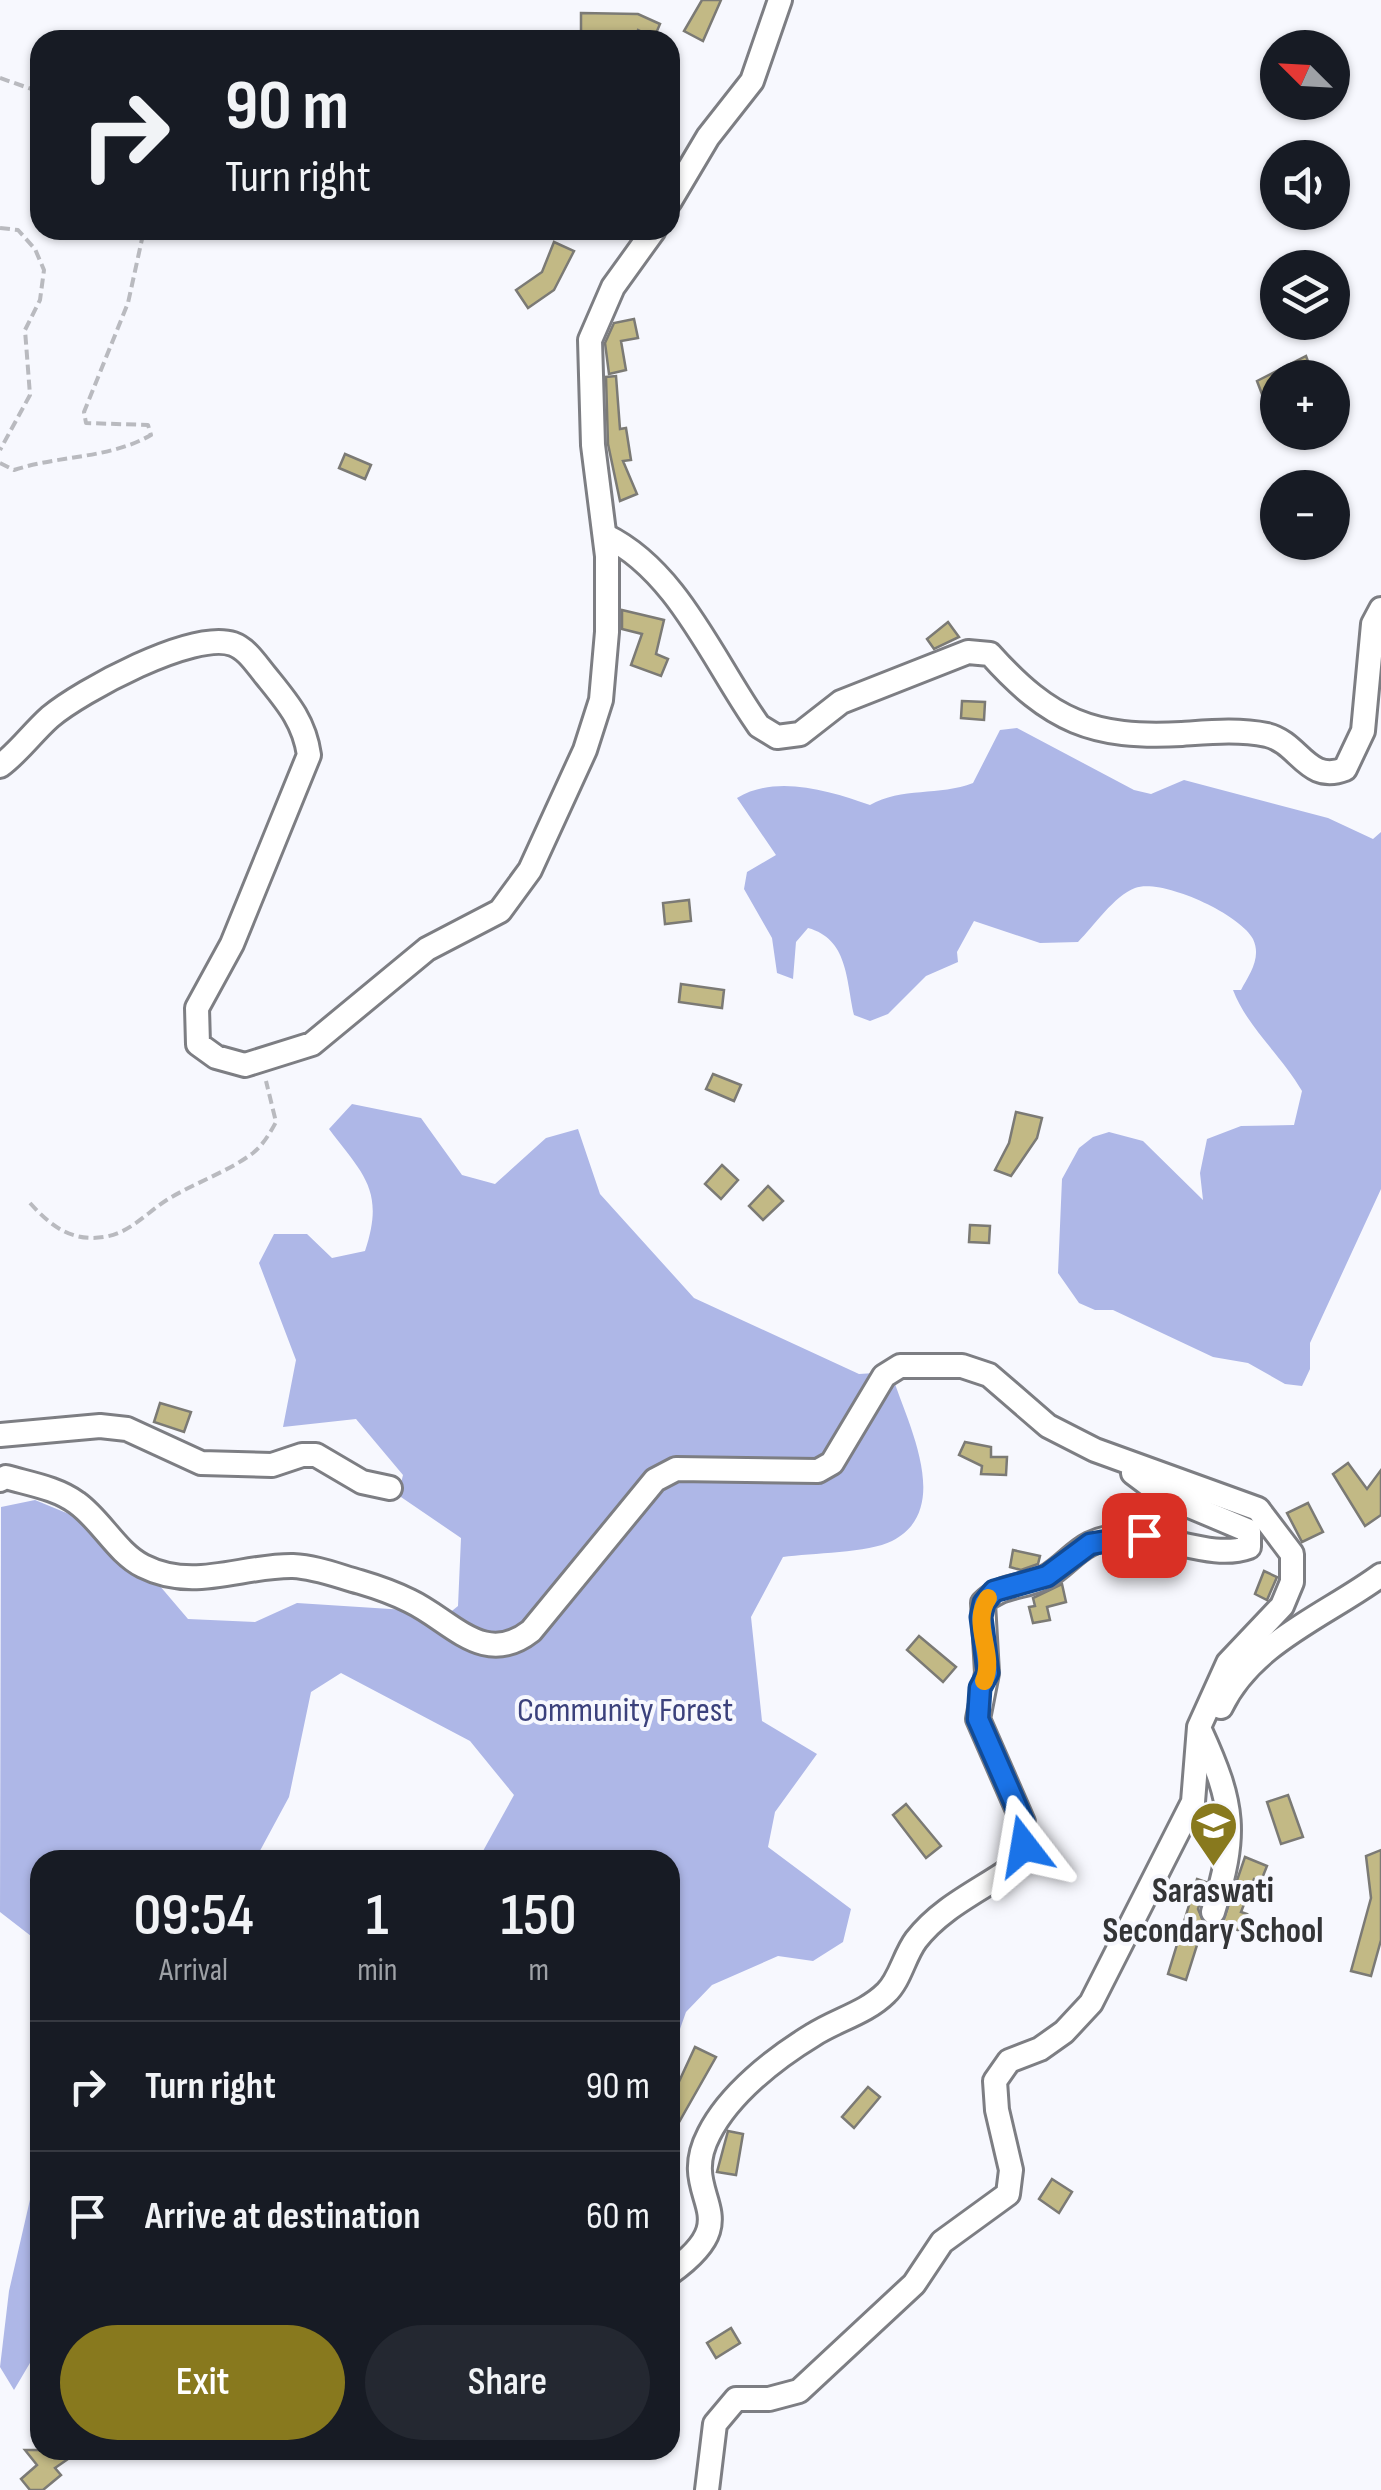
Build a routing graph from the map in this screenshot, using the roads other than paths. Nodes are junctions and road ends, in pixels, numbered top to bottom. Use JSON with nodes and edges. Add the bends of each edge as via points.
{"nodes":[{"id":1,"x":780,"y":0,"type":"edge"},
{"id":2,"x":680,"y":184,"type":"edge"},
{"id":3,"x":647,"y":240,"type":"edge"},
{"id":4,"x":606,"y":536,"type":"junction"},
{"id":5,"x":1381,"y":608,"type":"edge"},
{"id":6,"x":0,"y":766,"type":"edge"},
{"id":7,"x":0,"y":1435,"type":"edge"},
{"id":8,"x":1121,"y":1459,"type":"junction"},
{"id":9,"x":0,"y":1480,"type":"edge"},
{"id":10,"x":390,"y":1488,"type":"dead end"},
{"id":11,"x":1381,"y":1575,"type":"edge"},
{"id":12,"x":1202,"y":1735,"type":"junction"},
{"id":13,"x":1213,"y":1912,"type":"dead end"},
{"id":14,"x":680,"y":2264,"type":"edge"},
{"id":15,"x":707,"y":2490,"type":"edge"}],
"edges":[{"from":1,"to":2,"type":"street","via":[[752,82]]},
{"from":3,"to":4,"type":"street","via":[[613,287],[590,340],[593,445]]},
{"from":4,"to":5,"type":"street","via":[[633,549],[676,598],[759,726],[777,737],[800,734],[841,702],[968,652],[990,654],[1018,684],[1087,729],[1138,736],[1246,730],[1276,738],[1314,772],[1331,775],[1346,769],[1363,731],[1373,624]]},
{"from":4,"to":6,"type":"street","via":[[600,700],[585,750],[530,870],[500,910],[427,949],[312,1044],[244,1065],[198,1044],[197,1008],[238,930],[309,755],[306,731],[244,650],[212,642],[132,666],[51,716]]},
{"from":7,"to":10,"type":"street","via":[[127,1429],[200,1463],[272,1465],[316,1455],[362,1482]]},
{"from":8,"to":9,"type":"street","via":[[1048,1426],[988,1375],[962,1366],[900,1366],[884,1376],[832,1463],[818,1471],[676,1470],[655,1480],[530,1631],[514,1644],[490,1645],[411,1601],[308,1567],[224,1578],[173,1576],[142,1566],[77,1503],[50,1489]]},
{"from":8,"to":12,"type":"street","via":[[1258,1509],[1292,1554],[1292,1582],[1282,1606],[1228,1663]]},
{"from":8,"to":14,"type":"street","via":[[1160,1494],[1248,1531],[1249,1547],[1230,1550],[1144,1535],[1111,1538],[1090,1544],[1047,1576],[994,1591],[984,1603],[988,1673],[978,1719],[1023,1822],[1019,1863],[943,1912],[915,1941],[889,1991],[812,2035],[741,2091],[709,2134],[700,2160],[712,2218],[708,2239]]},
{"from":11,"to":12,"type":"street","via":[[1316,1612],[1243,1673]]},
{"from":12,"to":13,"type":"street","via":[[1228,1796],[1231,1853]]},
{"from":12,"to":15,"type":"street","via":[[1192,1802],[1091,2002],[1064,2032],[1009,2061],[996,2081],[1011,2170],[1008,2194],[942,2242],[914,2284],[799,2391],[736,2399],[715,2424]]}]}
